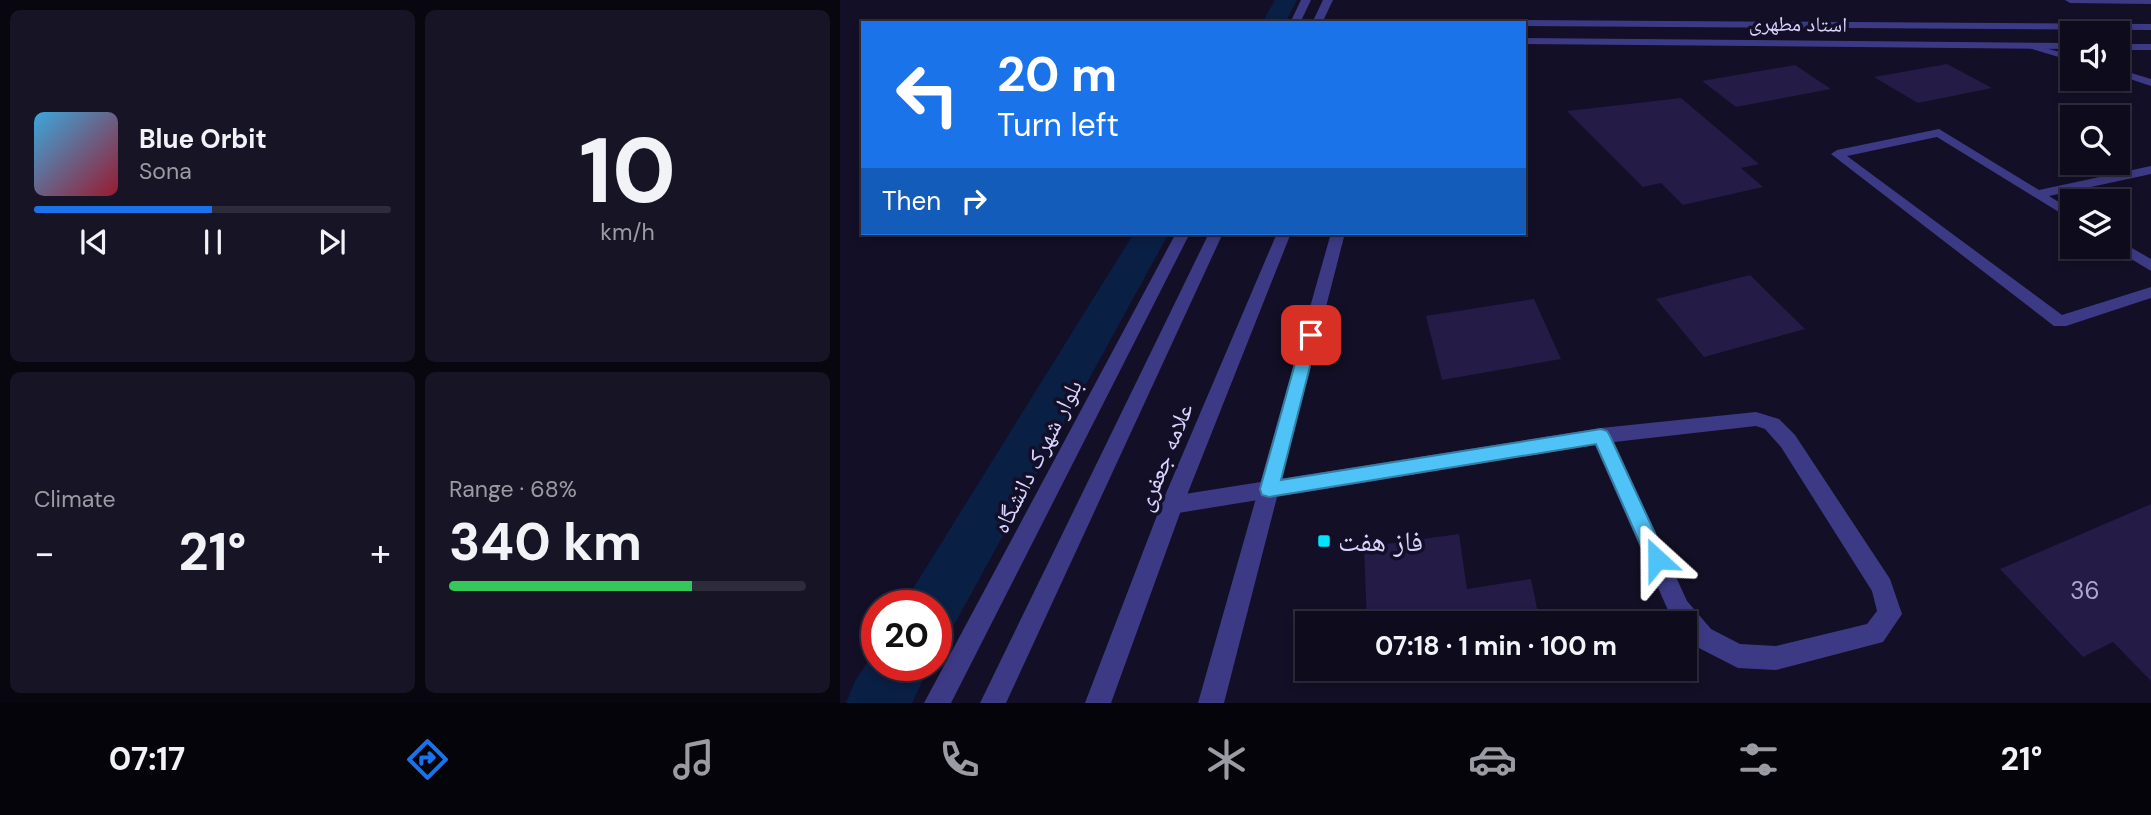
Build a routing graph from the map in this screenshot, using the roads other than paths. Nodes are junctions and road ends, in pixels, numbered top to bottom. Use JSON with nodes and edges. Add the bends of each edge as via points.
{"nodes":[{"id":1,"x":1306,"y":0,"type":"edge"},
{"id":2,"x":1328,"y":0,"type":"edge"},
{"id":3,"x":2070,"y":0,"type":"edge"},
{"id":4,"x":2151,"y":1,"type":"edge"},
{"id":5,"x":1296,"y":21,"type":"edge"},
{"id":6,"x":1318,"y":21,"type":"edge"},
{"id":7,"x":1526,"y":23,"type":"edge"},
{"id":8,"x":2151,"y":27,"type":"edge"},
{"id":9,"x":1526,"y":41,"type":"edge"},
{"id":10,"x":2033,"y":46,"type":"junction"},
{"id":11,"x":2060,"y":46,"type":"edge"},
{"id":12,"x":2130,"y":47,"type":"edge"},
{"id":13,"x":2151,"y":47,"type":"edge"},
{"id":14,"x":2060,"y":54,"type":"edge"},
{"id":15,"x":2130,"y":76,"type":"edge"},
{"id":16,"x":2151,"y":83,"type":"edge"},
{"id":17,"x":2151,"y":170,"type":"edge"},
{"id":18,"x":2038,"y":194,"type":"junction"},
{"id":19,"x":2060,"y":208,"type":"edge"},
{"id":20,"x":1182,"y":235,"type":"edge"},
{"id":21,"x":1215,"y":235,"type":"edge"},
{"id":22,"x":1283,"y":235,"type":"edge"},
{"id":23,"x":1337,"y":235,"type":"edge"},
{"id":24,"x":2130,"y":253,"type":"edge"},
{"id":25,"x":2151,"y":267,"type":"edge"},
{"id":26,"x":2151,"y":292,"type":"edge"},
{"id":27,"x":1601,"y":436,"type":"junction"},
{"id":28,"x":1269,"y":489,"type":"junction"},
{"id":29,"x":1172,"y":505,"type":"junction"},
{"id":30,"x":937,"y":703,"type":"edge"},
{"id":31,"x":993,"y":703,"type":"edge"},
{"id":32,"x":1098,"y":703,"type":"edge"},
{"id":33,"x":1211,"y":703,"type":"edge"}],
"edges":[{"from":1,"to":5,"type":"street"},
{"from":2,"to":6,"type":"street"},
{"from":3,"to":4,"type":"street"},
{"from":7,"to":8,"type":"street","name":"استاد مطهری"},
{"from":9,"to":10,"type":"street","name":"استاد مطهری"},
{"from":10,"to":11,"type":"street","name":"استاد مطهری"},
{"from":10,"to":14,"type":"street"},
{"from":12,"to":13,"type":"street"},
{"from":15,"to":16,"type":"street"},
{"from":17,"to":18,"type":"street"},
{"from":18,"to":19,"type":"street"},
{"from":18,"to":26,"type":"street","via":[[1939,133],[1837,154],[2060,322]]},
{"from":20,"to":30,"type":"street","name":"بلوار شهرک دانشگاه"},
{"from":21,"to":31,"type":"street"},
{"from":22,"to":29,"type":"street","name":"علامه جعفری"},
{"from":23,"to":28,"type":"street"},
{"from":24,"to":25,"type":"street"},
{"from":27,"to":27,"type":"street","via":[[1679,609],[1702,637],[1738,656],[1776,658],[1874,634],[1890,614],[1882,587],[1788,441],[1772,424],[1729,420]]},
{"from":27,"to":28,"type":"street"},
{"from":28,"to":29,"type":"street"},
{"from":28,"to":33,"type":"street"},
{"from":29,"to":32,"type":"street","name":"علامه جعفری"}]}
